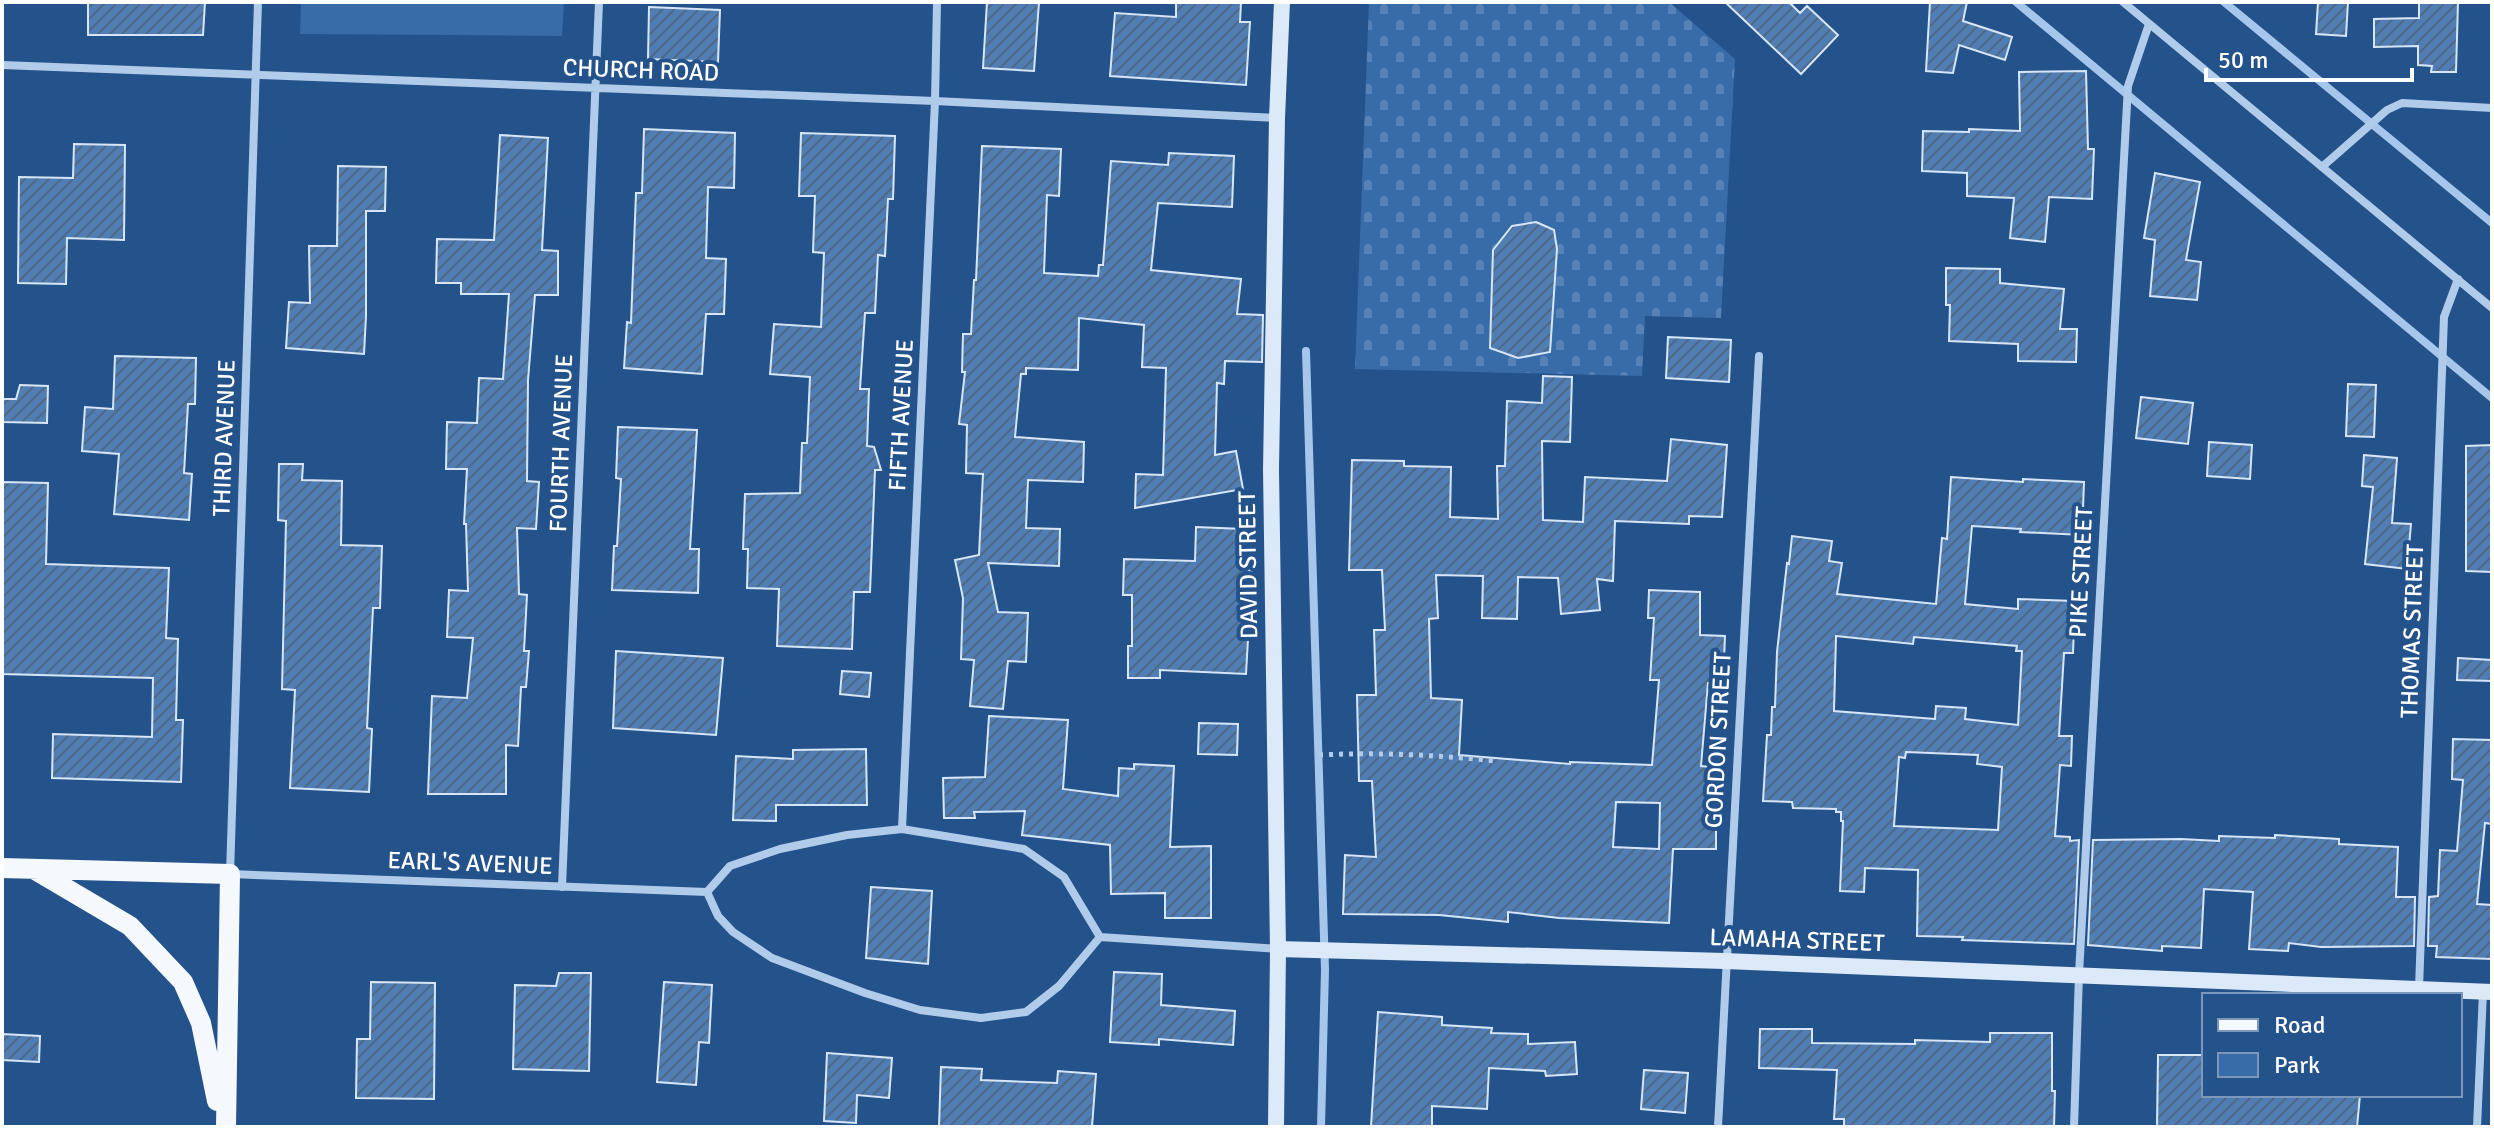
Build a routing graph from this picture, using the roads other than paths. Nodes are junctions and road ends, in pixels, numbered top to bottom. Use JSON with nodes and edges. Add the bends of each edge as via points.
{"nodes":[{"id":1,"x":258,"y":2,"type":"edge"},
{"id":2,"x":599,"y":2,"type":"edge"},
{"id":3,"x":937,"y":2,"type":"edge"},
{"id":4,"x":1282,"y":2,"type":"edge"},
{"id":5,"x":2123,"y":2,"type":"edge"},
{"id":6,"x":2149,"y":24,"type":"junction"},
{"id":7,"x":2,"y":65,"type":"edge"},
{"id":8,"x":255,"y":75,"type":"junction"},
{"id":9,"x":595,"y":88,"type":"junction"},
{"id":10,"x":935,"y":101,"type":"junction"},
{"id":11,"x":2492,"y":108,"type":"edge"},
{"id":12,"x":1277,"y":118,"type":"junction"},
{"id":13,"x":2322,"y":167,"type":"junction"},
{"id":14,"x":2458,"y":279,"type":"junction"},
{"id":15,"x":2492,"y":308,"type":"edge"},
{"id":16,"x":1759,"y":356,"type":"dead end"},
{"id":17,"x":902,"y":829,"type":"junction"},
{"id":18,"x":2,"y":868,"type":"edge"},
{"id":19,"x":32,"y":868,"type":"junction"},
{"id":20,"x":230,"y":874,"type":"junction"},
{"id":21,"x":562,"y":887,"type":"junction"},
{"id":22,"x":707,"y":892,"type":"junction"},
{"id":23,"x":1100,"y":937,"type":"junction"},
{"id":24,"x":1278,"y":949,"type":"junction"},
{"id":25,"x":1725,"y":961,"type":"junction"},
{"id":26,"x":2079,"y":974,"type":"junction"},
{"id":27,"x":2419,"y":988,"type":"junction"},
{"id":28,"x":2487,"y":992,"type":"edge"},
{"id":29,"x":224,"y":1127,"type":"edge"},
{"id":30,"x":1276,"y":1127,"type":"edge"},
{"id":31,"x":1718,"y":1127,"type":"edge"},
{"id":32,"x":2074,"y":1127,"type":"edge"},
{"id":33,"x":2477,"y":1127,"type":"edge"}],
"edges":[{"from":1,"to":8,"type":"street","name":"THIRD AVENUE"},
{"from":2,"to":9,"type":"street","name":"FOURTH AVENUE"},
{"from":3,"to":10,"type":"street","name":"FIFTH AVENUE"},
{"from":4,"to":12,"type":"street","name":"DAVID STREET"},
{"from":5,"to":6,"type":"street"},
{"from":6,"to":13,"type":"street"},
{"from":6,"to":26,"type":"street","name":"PIKE STREET","via":[[2128,86]]},
{"from":7,"to":8,"type":"street","name":"CHURCH ROAD"},
{"from":8,"to":9,"type":"street","name":"CHURCH ROAD"},
{"from":8,"to":20,"type":"street","name":"THIRD AVENUE"},
{"from":9,"to":10,"type":"street","name":"CHURCH ROAD"},
{"from":9,"to":21,"type":"street","name":"FOURTH AVENUE"},
{"from":10,"to":12,"type":"street","name":"CHURCH ROAD"},
{"from":10,"to":17,"type":"street","name":"FIFTH AVENUE"},
{"from":11,"to":13,"type":"street","via":[[2402,103]]},
{"from":12,"to":24,"type":"street","name":"DAVID STREET","via":[[1271,469]]},
{"from":13,"to":14,"type":"street"},
{"from":14,"to":15,"type":"street"},
{"from":14,"to":27,"type":"street","name":"THOMAS STREET","via":[[2444,317]]},
{"from":16,"to":25,"type":"street","name":"GORDON STREET"},
{"from":17,"to":22,"type":"street","via":[[847,835],[755,857],[730,866]]},
{"from":17,"to":23,"type":"street","via":[[1024,849],[1064,877]]},
{"from":18,"to":19,"type":"main road"},
{"from":19,"to":20,"type":"main road"},
{"from":19,"to":29,"type":"main road","via":[[130,926],[183,982],[201,1023]]},
{"from":20,"to":21,"type":"street","name":"EARL'S AVENUE"},
{"from":20,"to":29,"type":"main road"},
{"from":21,"to":22,"type":"street","name":"EARL'S AVENUE"},
{"from":22,"to":23,"type":"street","via":[[733,932],[772,958],[920,1010],[981,1018],[1026,1012],[1059,986]]},
{"from":23,"to":24,"type":"street","name":"LAMAHA STREET"},
{"from":24,"to":25,"type":"street","name":"LAMAHA STREET"},
{"from":24,"to":30,"type":"street","name":"DAVID STREET"},
{"from":25,"to":26,"type":"street","name":"LAMAHA STREET"},
{"from":25,"to":31,"type":"street","name":"GORDON STREET"},
{"from":26,"to":27,"type":"street","name":"LAMAHA STREET"},
{"from":26,"to":32,"type":"street","name":"PIKE STREET"},
{"from":27,"to":28,"type":"street","name":"LAMAHA STREET"},
{"from":28,"to":33,"type":"street"}]}
